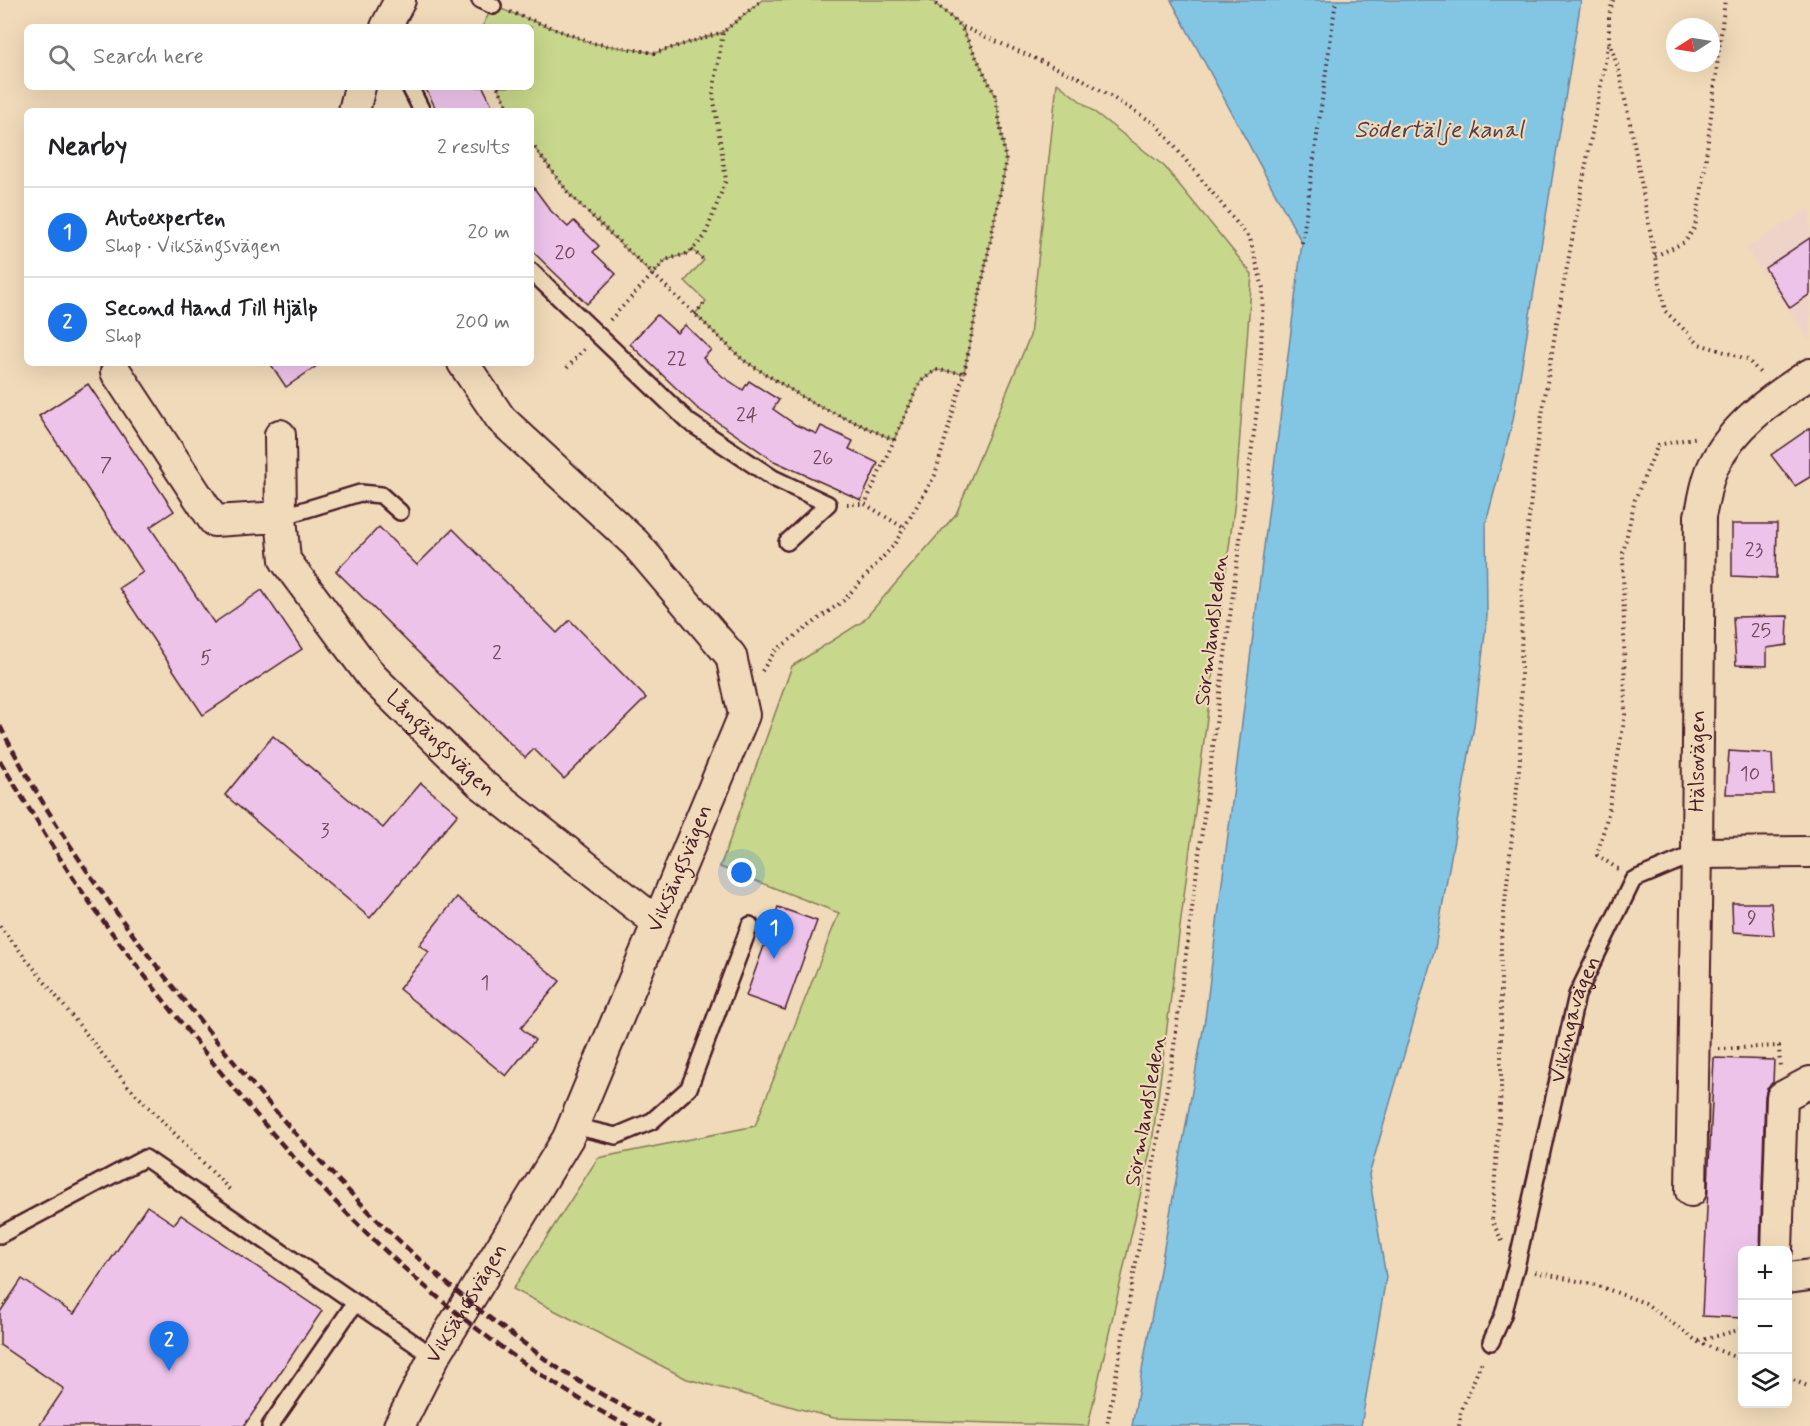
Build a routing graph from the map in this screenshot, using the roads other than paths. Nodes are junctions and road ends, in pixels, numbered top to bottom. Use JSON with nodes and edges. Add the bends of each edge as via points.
{"nodes":[{"id":1,"x":400,"y":0,"type":"edge"},
{"id":2,"x":388,"y":24,"type":"edge"},
{"id":3,"x":359,"y":90,"type":"edge"},
{"id":4,"x":412,"y":90,"type":"edge"},
{"id":5,"x":355,"y":108,"type":"edge"},
{"id":6,"x":420,"y":108,"type":"edge"},
{"id":7,"x":534,"y":274,"type":"edge"},
{"id":8,"x":465,"y":366,"type":"edge"},
{"id":9,"x":116,"y":372,"type":"dead end"},
{"id":10,"x":1810,"y":374,"type":"edge"},
{"id":11,"x":280,"y":435,"type":"dead end"},
{"id":12,"x":400,"y":512,"type":"dead end"},
{"id":13,"x":281,"y":517,"type":"junction"},
{"id":14,"x":787,"y":542,"type":"dead end"},
{"id":15,"x":1810,"y":852,"type":"edge"},
{"id":16,"x":1697,"y":853,"type":"junction"},
{"id":17,"x":658,"y":923,"type":"junction"},
{"id":18,"x":750,"y":925,"type":"dead end"},
{"id":19,"x":1810,"y":1082,"type":"edge"},
{"id":20,"x":573,"y":1126,"type":"junction"},
{"id":21,"x":1691,"y":1191,"type":"dead end"},
{"id":22,"x":0,"y":1235,"type":"edge"},
{"id":23,"x":1778,"y":1246,"type":"edge"},
{"id":24,"x":1810,"y":1275,"type":"edge"},
{"id":25,"x":1792,"y":1277,"type":"edge"},
{"id":26,"x":355,"y":1303,"type":"junction"},
{"id":27,"x":1491,"y":1342,"type":"road end"},
{"id":28,"x":434,"y":1357,"type":"junction"},
{"id":29,"x":270,"y":1426,"type":"edge"},
{"id":30,"x":399,"y":1426,"type":"edge"}],
"edges":[{"from":1,"to":2,"type":"street"},
{"from":3,"to":5,"type":"street"},
{"from":4,"to":6,"type":"lane"},
{"from":7,"to":14,"type":"lane","via":[[689,422],[773,478],[828,504]]},
{"from":8,"to":17,"type":"street","name":"Viksängsvägen","via":[[501,419],[635,543],[731,656],[744,715]]},
{"from":9,"to":13,"type":"street","via":[[213,520]]},
{"from":10,"to":16,"type":"street","name":"Hälsovägen","via":[[1739,428],[1713,467],[1700,516]]},
{"from":11,"to":13,"type":"street","name":"Långängsvägen"},
{"from":12,"to":13,"type":"lane","via":[[381,495],[360,493]]},
{"from":13,"to":17,"type":"street","name":"Långängsvägen","via":[[285,560],[372,677],[480,783]]},
{"from":15,"to":16,"type":"street"},
{"from":16,"to":21,"type":"street","name":"Hälsovägen"},
{"from":16,"to":27,"type":"lane","name":"Vikingavägen","via":[[1633,880],[1577,995],[1516,1268]]},
{"from":17,"to":20,"type":"street","name":"Viksängsvägen"},
{"from":18,"to":20,"type":"lane","via":[[689,1088],[652,1121],[616,1136]]},
{"from":19,"to":23,"type":"street","via":[[1782,1097]]},
{"from":20,"to":28,"type":"street","name":"Viksängsvägen"},
{"from":22,"to":26,"type":"lane","via":[[145,1158]]},
{"from":24,"to":25,"type":"street"},
{"from":26,"to":28,"type":"lane"},
{"from":26,"to":29,"type":"lane"},
{"from":28,"to":30,"type":"street","name":"Viksängsvägen"}]}
